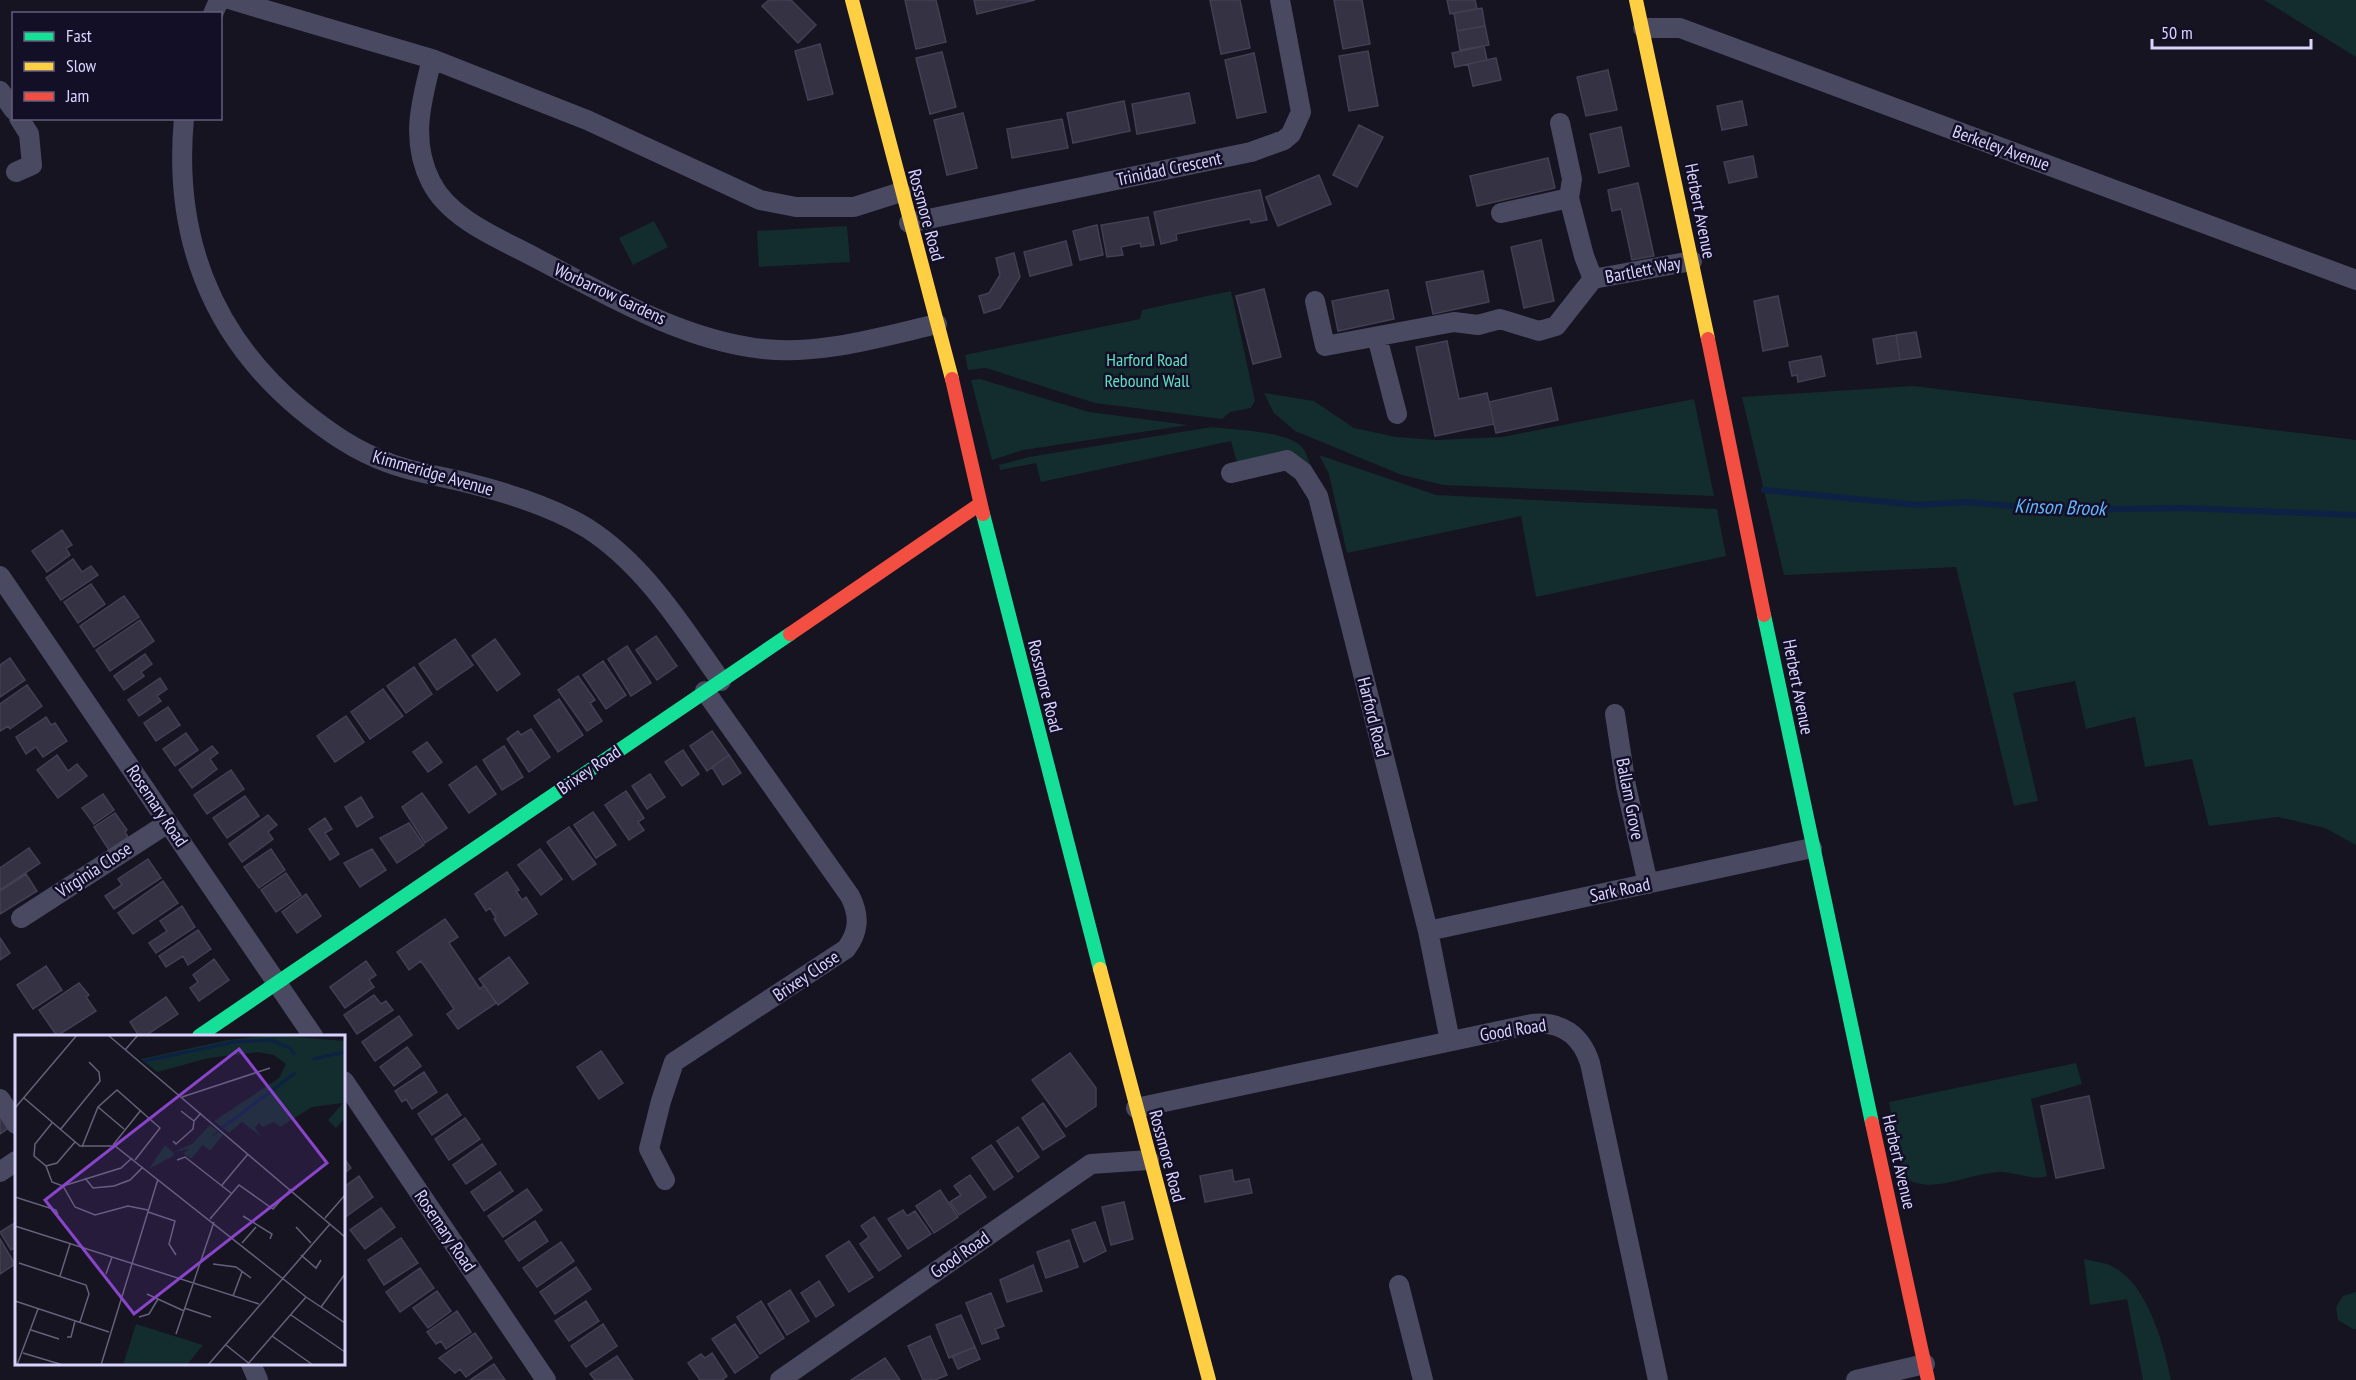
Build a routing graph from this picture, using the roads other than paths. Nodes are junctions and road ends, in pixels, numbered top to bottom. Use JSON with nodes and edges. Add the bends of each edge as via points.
{"nodes":[{"id":1,"x":232,"y":0,"type":"edge"},
{"id":2,"x":852,"y":0,"type":"edge"},
{"id":3,"x":1280,"y":0,"type":"edge"},
{"id":4,"x":1636,"y":0,"type":"edge"},
{"id":5,"x":1643,"y":28,"type":"junction"},
{"id":6,"x":432,"y":59,"type":"junction"},
{"id":7,"x":0,"y":92,"type":"edge"},
{"id":8,"x":12,"y":107,"type":"edge"},
{"id":9,"x":20,"y":120,"type":"edge"},
{"id":10,"x":184,"y":120,"type":"edge"},
{"id":11,"x":1560,"y":123,"type":"dead end"},
{"id":12,"x":16,"y":172,"type":"dead end"},
{"id":13,"x":901,"y":192,"type":"junction"},
{"id":14,"x":1569,"y":198,"type":"junction"},
{"id":15,"x":1501,"y":213,"type":"dead end"},
{"id":16,"x":909,"y":223,"type":"junction"},
{"id":17,"x":1692,"y":261,"type":"junction"},
{"id":18,"x":1593,"y":279,"type":"junction"},
{"id":19,"x":2356,"y":280,"type":"edge"},
{"id":20,"x":1315,"y":302,"type":"dead end"},
{"id":21,"x":937,"y":324,"type":"junction"},
{"id":22,"x":1377,"y":337,"type":"junction"},
{"id":23,"x":1396,"y":414,"type":"dead end"},
{"id":24,"x":1231,"y":473,"type":"dead end"},
{"id":25,"x":980,"y":504,"type":"junction"},
{"id":26,"x":0,"y":576,"type":"edge"},
{"id":27,"x":713,"y":686,"type":"junction"},
{"id":28,"x":1615,"y":714,"type":"dead end"},
{"id":29,"x":168,"y":823,"type":"junction"},
{"id":30,"x":1812,"y":848,"type":"junction"},
{"id":31,"x":1648,"y":884,"type":"junction"},
{"id":32,"x":21,"y":918,"type":"dead end"},
{"id":33,"x":1428,"y":931,"type":"junction"},
{"id":34,"x":277,"y":983,"type":"junction"},
{"id":35,"x":199,"y":1035,"type":"edge"},
{"id":36,"x":312,"y":1035,"type":"edge"},
{"id":37,"x":1450,"y":1041,"type":"junction"},
{"id":38,"x":345,"y":1082,"type":"edge"},
{"id":39,"x":0,"y":1099,"type":"edge"},
{"id":40,"x":1136,"y":1108,"type":"junction"},
{"id":41,"x":15,"y":1122,"type":"edge"},
{"id":42,"x":1149,"y":1160,"type":"junction"},
{"id":43,"x":15,"y":1162,"type":"edge"},
{"id":44,"x":0,"y":1172,"type":"edge"},
{"id":45,"x":666,"y":1180,"type":"dead end"},
{"id":46,"x":1398,"y":1285,"type":"dead end"},
{"id":47,"x":251,"y":1365,"type":"edge"},
{"id":48,"x":1927,"y":1372,"type":"edge"},
{"id":49,"x":258,"y":1380,"type":"edge"},
{"id":50,"x":546,"y":1380,"type":"edge"},
{"id":51,"x":780,"y":1380,"type":"edge"},
{"id":52,"x":1209,"y":1380,"type":"edge"},
{"id":53,"x":1423,"y":1380,"type":"edge"},
{"id":54,"x":1658,"y":1380,"type":"edge"},
{"id":55,"x":1856,"y":1380,"type":"edge"}],
"edges":[{"from":1,"to":6,"type":"street"},
{"from":2,"to":13,"type":"street","name":"Rossmore Road"},
{"from":3,"to":16,"type":"street","name":"Trinidad Crescent","via":[[1301,112],[1284,140],[1251,152]]},
{"from":4,"to":5,"type":"street","name":"Herbert Avenue"},
{"from":5,"to":17,"type":"street","name":"Herbert Avenue"},
{"from":5,"to":19,"type":"street","name":"Berkeley Avenue","via":[[1680,28]]},
{"from":6,"to":13,"type":"street","via":[[588,120],[760,200],[796,207],[854,207]]},
{"from":6,"to":21,"type":"street","name":"Worbarrow Gardens","via":[[417,135],[432,184],[447,203],[476,226],[606,296],[711,337],[762,349],[803,351]]},
{"from":7,"to":8,"type":"street"},
{"from":9,"to":12,"type":"street","via":[[29,134],[32,165]]},
{"from":10,"to":27,"type":"street","name":"Kimmeridge Avenue","via":[[182,189],[199,266],[232,336],[270,383],[325,429],[359,450],[416,472],[467,482],[545,507],[587,528],[667,604]]},
{"from":11,"to":14,"type":"street","name":"Bartlett Way","via":[[1572,178]]},
{"from":13,"to":16,"type":"street","name":"Rossmore Road"},
{"from":14,"to":15,"type":"street"},
{"from":14,"to":18,"type":"street","name":"Bartlett Way"},
{"from":16,"to":21,"type":"street","name":"Rossmore Road"},
{"from":17,"to":18,"type":"street","name":"Bartlett Way"},
{"from":17,"to":30,"type":"street","name":"Herbert Avenue"},
{"from":18,"to":22,"type":"street","name":"Bartlett Way","via":[[1556,326],[1539,331],[1500,319],[1478,325],[1454,322]]},
{"from":20,"to":22,"type":"street","name":"Bartlett Way","via":[[1325,346]]},
{"from":21,"to":25,"type":"street","name":"Rossmore Road"},
{"from":22,"to":23,"type":"street"},
{"from":24,"to":33,"type":"street","name":"Harford Road","via":[[1287,460],[1303,472],[1318,496]]},
{"from":25,"to":27,"type":"street","name":"Brixey Road"},
{"from":25,"to":40,"type":"street","name":"Rossmore Road"},
{"from":26,"to":29,"type":"street","name":"Rosemary Road"},
{"from":27,"to":34,"type":"street","name":"Brixey Road"},
{"from":27,"to":45,"type":"street","name":"Brixey Close","via":[[850,896],[858,918],[846,949],[674,1062],[649,1149]]},
{"from":28,"to":31,"type":"street","name":"Ballam Grove"},
{"from":29,"to":32,"type":"street","name":"Virginia Close"},
{"from":29,"to":34,"type":"street","name":"Rosemary Road"},
{"from":30,"to":31,"type":"street","name":"Sark Road"},
{"from":30,"to":48,"type":"street","name":"Herbert Avenue"},
{"from":31,"to":33,"type":"street","name":"Sark Road"},
{"from":33,"to":37,"type":"street","name":"Harford Road"},
{"from":34,"to":35,"type":"street","name":"Brixey Road"},
{"from":34,"to":36,"type":"street","name":"Rosemary Road"},
{"from":37,"to":40,"type":"street","name":"Good Road"},
{"from":37,"to":54,"type":"street","name":"Good Road","via":[[1545,1022],[1564,1028],[1581,1044],[1590,1063]]},
{"from":38,"to":50,"type":"street","name":"Rosemary Road"},
{"from":39,"to":41,"type":"street"},
{"from":40,"to":42,"type":"street","name":"Rossmore Road"},
{"from":42,"to":51,"type":"street","name":"Good Road","via":[[1091,1164]]},
{"from":42,"to":52,"type":"street","name":"Rossmore Road"},
{"from":43,"to":44,"type":"street"},
{"from":46,"to":53,"type":"street"},
{"from":47,"to":49,"type":"street"},
{"from":48,"to":55,"type":"street"}]}
